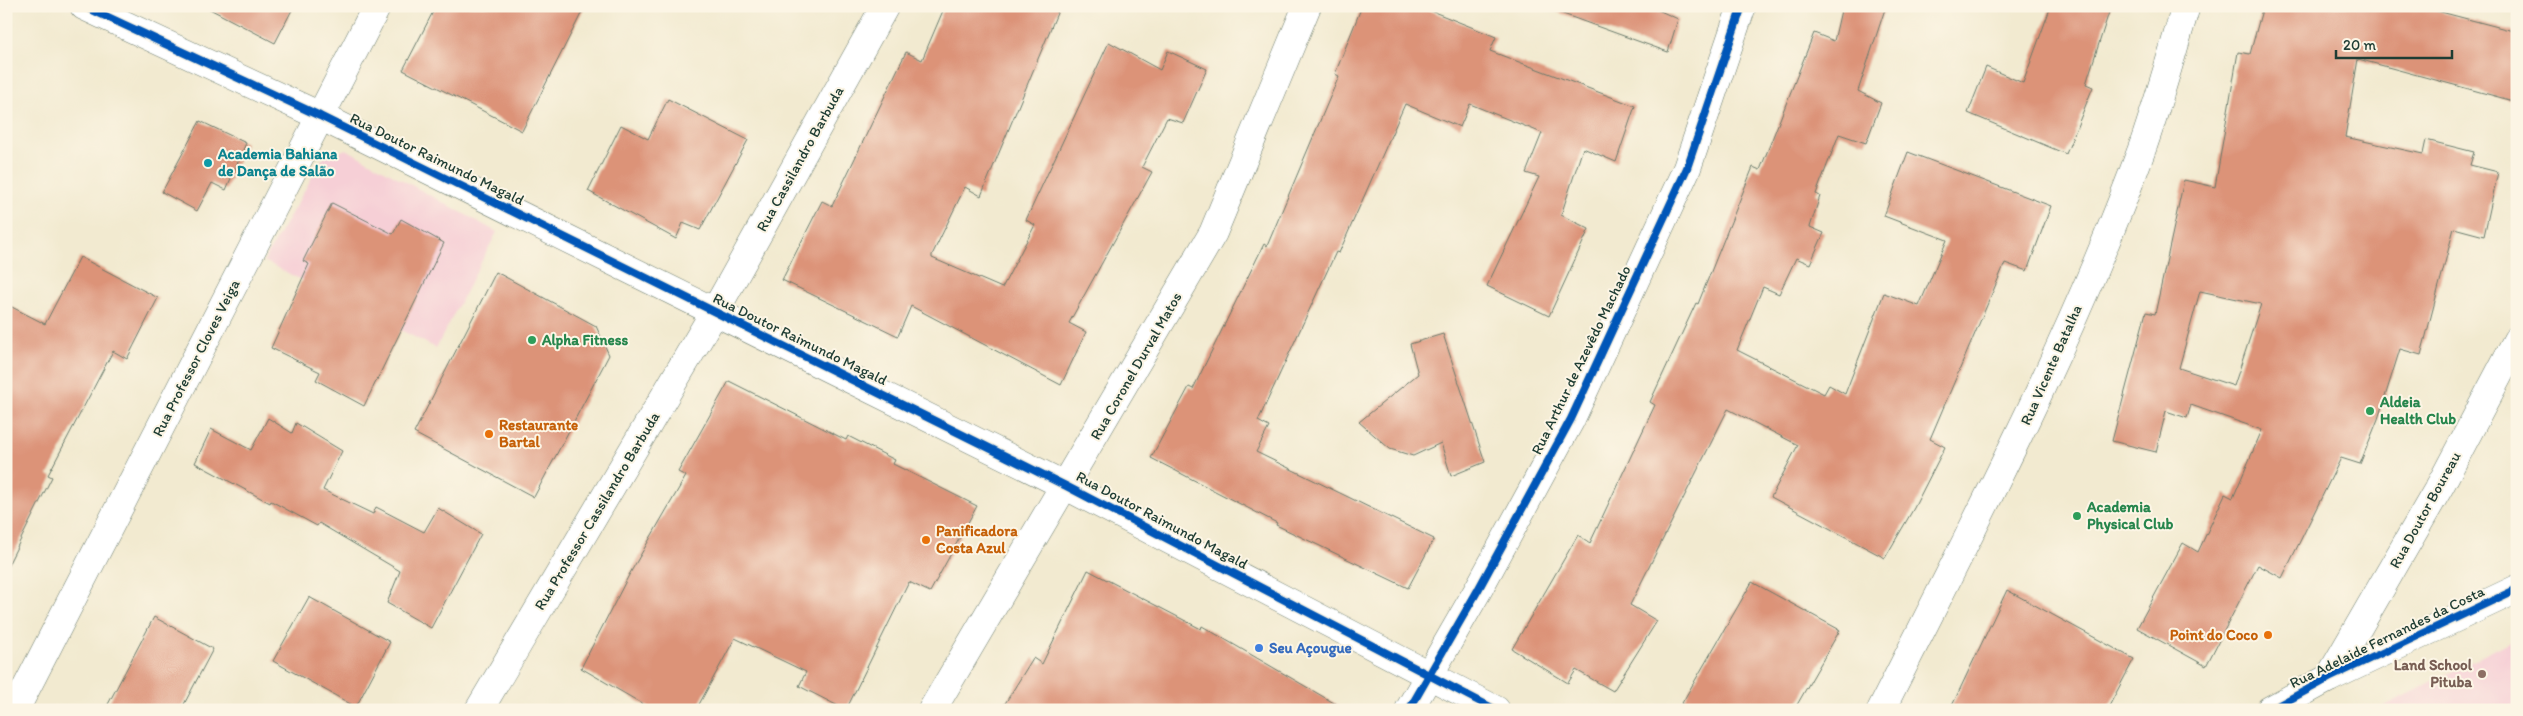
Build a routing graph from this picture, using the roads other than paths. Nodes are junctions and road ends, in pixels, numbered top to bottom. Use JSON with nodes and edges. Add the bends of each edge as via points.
{"nodes":[{"id":1,"x":84,"y":6,"type":"edge"},
{"id":2,"x":377,"y":6,"type":"edge"},
{"id":3,"x":885,"y":6,"type":"edge"},
{"id":4,"x":1307,"y":6,"type":"edge"},
{"id":5,"x":1742,"y":6,"type":"edge"},
{"id":6,"x":2186,"y":6,"type":"edge"},
{"id":7,"x":320,"y":116,"type":"junction"},
{"id":8,"x":714,"y":313,"type":"junction"},
{"id":9,"x":2517,"y":340,"type":"edge"},
{"id":10,"x":1066,"y":486,"type":"junction"},
{"id":11,"x":2517,"y":589,"type":"edge"},
{"id":12,"x":1429,"y":676,"type":"junction"},
{"id":13,"x":2329,"y":678,"type":"junction"},
{"id":14,"x":15,"y":710,"type":"edge"},
{"id":15,"x":479,"y":710,"type":"edge"},
{"id":16,"x":932,"y":710,"type":"edge"},
{"id":17,"x":1409,"y":710,"type":"edge"},
{"id":18,"x":1496,"y":710,"type":"edge"},
{"id":19,"x":1881,"y":710,"type":"edge"},
{"id":20,"x":2270,"y":710,"type":"edge"}],
"edges":[{"from":1,"to":7,"type":"street","name":"Rua Doutor Raimundo Magald"},
{"from":2,"to":7,"type":"street","name":"Rua Professor Cloves Veiga"},
{"from":3,"to":8,"type":"street","name":"Rua Cassilandro Barbuda"},
{"from":4,"to":10,"type":"street","name":"Rua Coronel Durval Matos","via":[[1213,233]]},
{"from":5,"to":12,"type":"street","name":"Rua Arthur de Azevêdo Machado","via":[[1687,168],[1579,401]]},
{"from":6,"to":19,"type":"street","name":"Rua Vicente Batalha","via":[[2143,146],[2082,297],[2021,432]]},
{"from":7,"to":8,"type":"street","name":"Rua Doutor Raimundo Magald"},
{"from":7,"to":14,"type":"street","name":"Rua Professor Cloves Veiga"},
{"from":8,"to":10,"type":"street","name":"Rua Doutor Raimundo Magald"},
{"from":8,"to":15,"type":"street","name":"Rua Professor Cassilandro Barbuda"},
{"from":9,"to":13,"type":"street","name":"Rua Doutor Boureau","via":[[2441,484]]},
{"from":10,"to":12,"type":"street","name":"Rua Doutor Raimundo Magald"},
{"from":10,"to":16,"type":"street","name":"Rua Coronel Durval Matos"},
{"from":11,"to":13,"type":"street","name":"Rua Adelaide Fernandes da Costa"},
{"from":12,"to":17,"type":"street","name":"Rua Arthur de Azevêdo Machado"},
{"from":12,"to":18,"type":"street","name":"Rua Doutor Raimundo Magald"},
{"from":13,"to":20,"type":"street","name":"Rua Adelaide Fernandes da Costa"}]}
